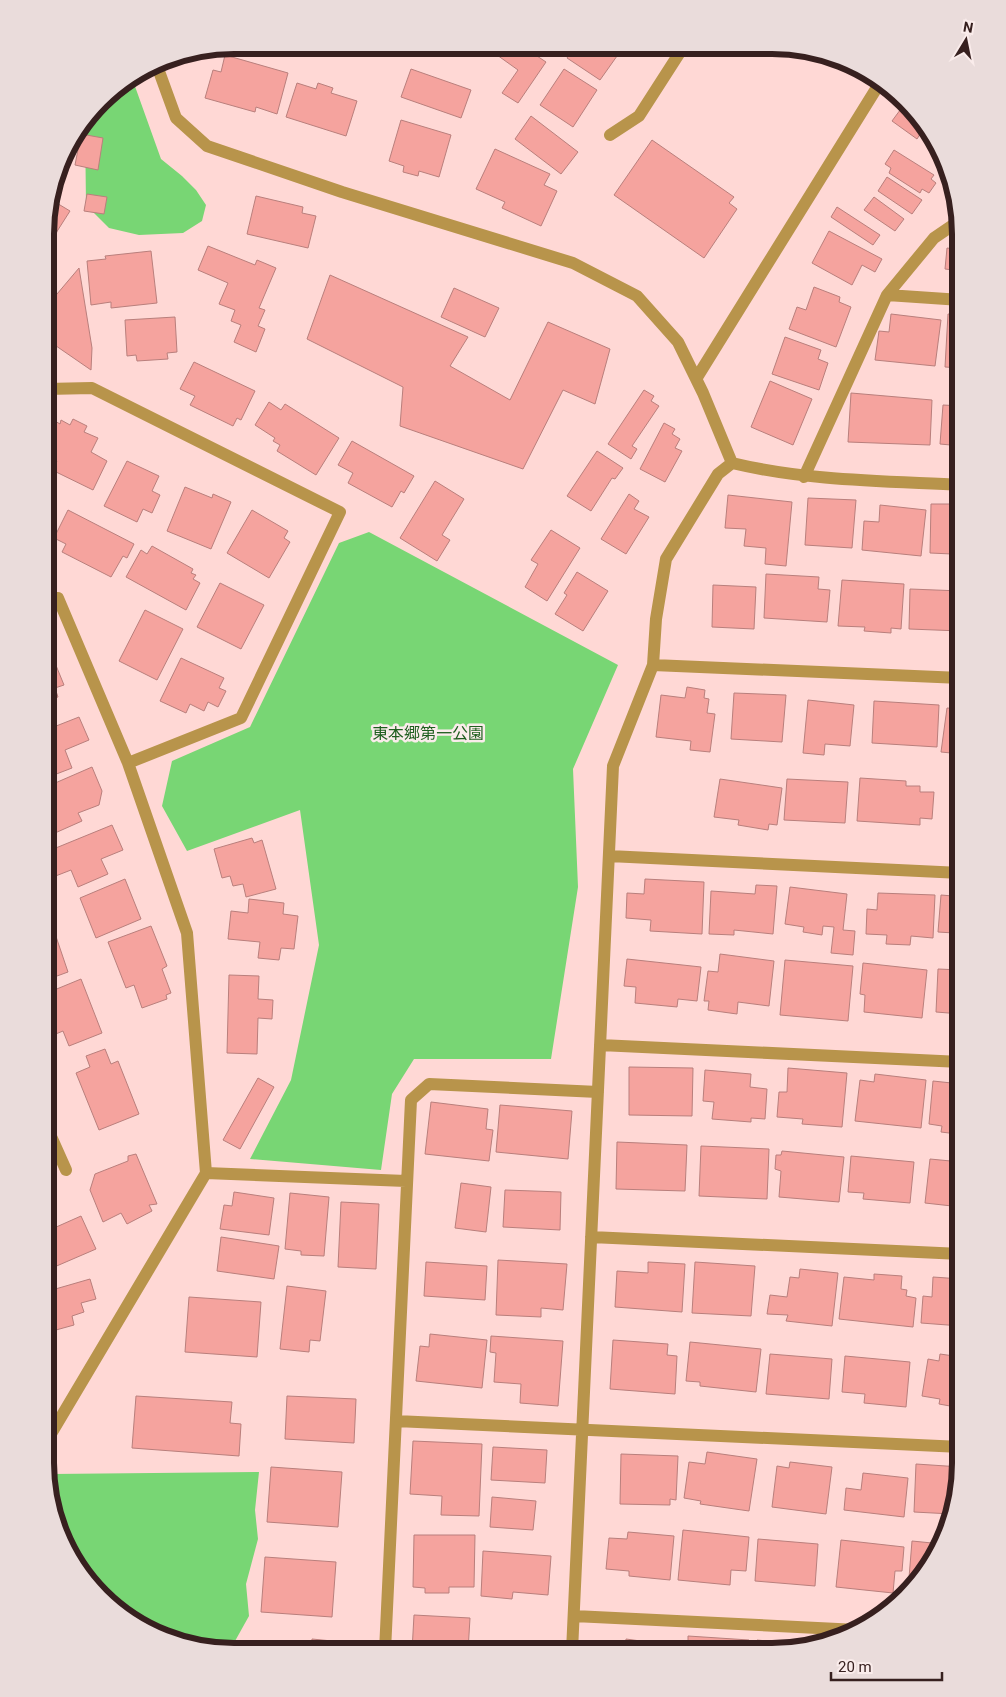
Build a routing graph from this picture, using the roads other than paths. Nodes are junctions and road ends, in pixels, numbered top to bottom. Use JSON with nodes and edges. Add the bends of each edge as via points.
{"nodes":[{"id":1,"x":679,"y":54,"type":"edge"},
{"id":2,"x":159,"y":70,"type":"edge"},
{"id":3,"x":878,"y":88,"type":"edge"},
{"id":4,"x":610,"y":135,"type":"dead end"},
{"id":5,"x":952,"y":225,"type":"edge"},
{"id":6,"x":887,"y":295,"type":"junction"},
{"id":7,"x":952,"y":299,"type":"edge"},
{"id":8,"x":696,"y":379,"type":"junction"},
{"id":9,"x":54,"y":389,"type":"edge"},
{"id":10,"x":732,"y":463,"type":"junction"},
{"id":11,"x":804,"y":477,"type":"junction"},
{"id":12,"x":952,"y":485,"type":"edge"},
{"id":13,"x":54,"y":598,"type":"edge"},
{"id":14,"x":653,"y":666,"type":"junction"},
{"id":15,"x":952,"y":678,"type":"edge"},
{"id":16,"x":128,"y":762,"type":"junction"},
{"id":17,"x":609,"y":856,"type":"junction"},
{"id":18,"x":952,"y":873,"type":"edge"},
{"id":19,"x":600,"y":1045,"type":"junction"},
{"id":20,"x":952,"y":1062,"type":"edge"},
{"id":21,"x":598,"y":1092,"type":"junction"},
{"id":22,"x":54,"y":1143,"type":"edge"},
{"id":23,"x":66,"y":1170,"type":"dead end"},
{"id":24,"x":206,"y":1173,"type":"junction"},
{"id":25,"x":406,"y":1181,"type":"junction"},
{"id":26,"x":591,"y":1236,"type":"junction"},
{"id":27,"x":952,"y":1254,"type":"edge"},
{"id":28,"x":396,"y":1421,"type":"junction"},
{"id":29,"x":54,"y":1429,"type":"edge"},
{"id":30,"x":582,"y":1430,"type":"junction"},
{"id":31,"x":952,"y":1447,"type":"edge"},
{"id":32,"x":574,"y":1616,"type":"junction"},
{"id":33,"x":843,"y":1629,"type":"edge"},
{"id":34,"x":385,"y":1643,"type":"edge"},
{"id":35,"x":572,"y":1643,"type":"edge"}],
"edges":[{"from":1,"to":4,"type":"street","via":[[639,116]]},
{"from":2,"to":8,"type":"street","via":[[176,118],[207,146],[573,264],[637,296],[678,342]]},
{"from":3,"to":8,"type":"street"},
{"from":5,"to":6,"type":"street","via":[[934,238]]},
{"from":6,"to":7,"type":"street"},
{"from":6,"to":11,"type":"street"},
{"from":8,"to":10,"type":"street"},
{"from":9,"to":16,"type":"street","via":[[92,388],[340,512],[241,718]]},
{"from":10,"to":11,"type":"street"},
{"from":10,"to":14,"type":"street","via":[[718,474],[666,560],[656,619]]},
{"from":11,"to":12,"type":"street"},
{"from":13,"to":16,"type":"street","via":[[58,598]]},
{"from":14,"to":15,"type":"street"},
{"from":14,"to":17,"type":"street","via":[[613,766]]},
{"from":16,"to":24,"type":"street","via":[[187,933]]},
{"from":17,"to":18,"type":"street"},
{"from":17,"to":19,"type":"street"},
{"from":19,"to":20,"type":"street"},
{"from":19,"to":21,"type":"street"},
{"from":21,"to":25,"type":"street","via":[[429,1084],[412,1100]]},
{"from":21,"to":26,"type":"street"},
{"from":22,"to":23,"type":"street"},
{"from":24,"to":25,"type":"street"},
{"from":24,"to":29,"type":"street"},
{"from":25,"to":28,"type":"street"},
{"from":26,"to":27,"type":"street"},
{"from":26,"to":30,"type":"street"},
{"from":28,"to":30,"type":"street"},
{"from":28,"to":34,"type":"street"},
{"from":30,"to":31,"type":"street"},
{"from":30,"to":32,"type":"street"},
{"from":32,"to":33,"type":"street"},
{"from":32,"to":35,"type":"street"}]}
